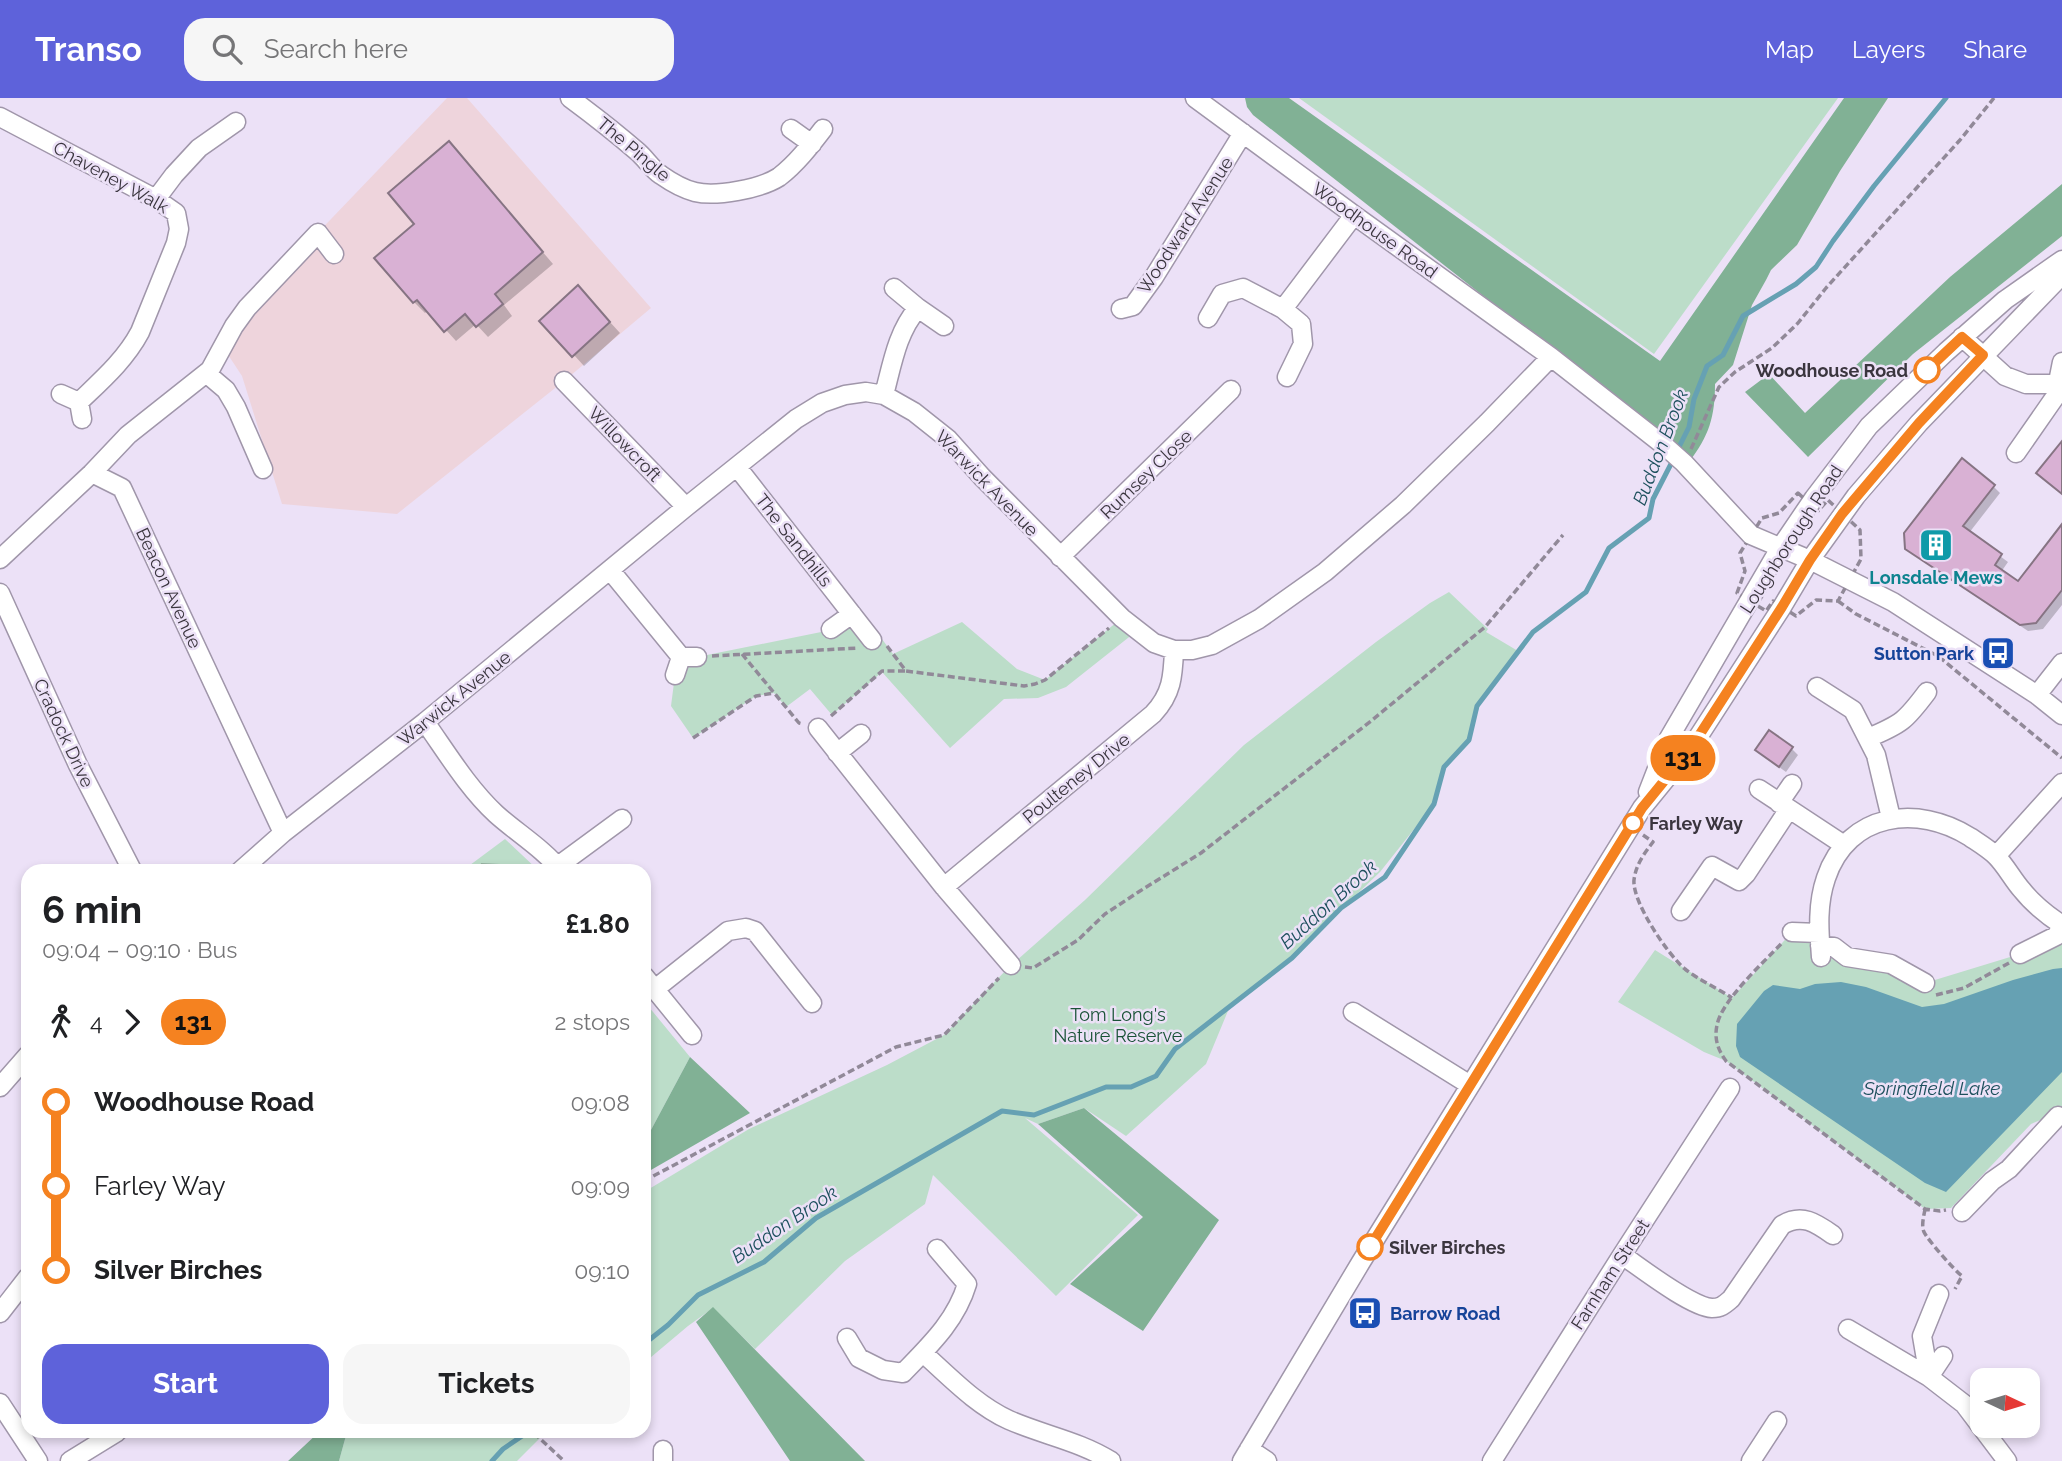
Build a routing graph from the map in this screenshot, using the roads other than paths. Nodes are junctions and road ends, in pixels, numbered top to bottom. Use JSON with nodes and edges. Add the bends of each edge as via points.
{"nodes":[{"id":1,"x":570,"y":98,"type":"edge"},
{"id":2,"x":1195,"y":98,"type":"edge"},
{"id":3,"x":1218,"y":105,"type":"edge"},
{"id":4,"x":0,"y":117,"type":"edge"},
{"id":5,"x":236,"y":122,"type":"dead end"},
{"id":6,"x":791,"y":129,"type":"dead end"},
{"id":7,"x":823,"y":129,"type":"dead end"},
{"id":8,"x":1243,"y":133,"type":"junction"},
{"id":9,"x":812,"y":144,"type":"junction"},
{"id":10,"x":156,"y":199,"type":"junction"},
{"id":11,"x":1354,"y":215,"type":"junction"},
{"id":12,"x":334,"y":254,"type":"dead end"},
{"id":13,"x":2062,"y":260,"type":"edge"},
{"id":14,"x":2062,"y":275,"type":"edge"},
{"id":15,"x":894,"y":288,"type":"dead end"},
{"id":16,"x":918,"y":308,"type":"junction"},
{"id":17,"x":1121,"y":309,"type":"dead end"},
{"id":18,"x":1283,"y":309,"type":"junction"},
{"id":19,"x":1208,"y":318,"type":"dead end"},
{"id":20,"x":944,"y":326,"type":"dead end"},
{"id":21,"x":1962,"y":337,"type":"junction"},
{"id":22,"x":1983,"y":355,"type":"junction"},
{"id":23,"x":1551,"y":357,"type":"junction"},
{"id":24,"x":2062,"y":362,"type":"edge"},
{"id":25,"x":206,"y":373,"type":"junction"},
{"id":26,"x":1287,"y":377,"type":"dead end"},
{"id":27,"x":565,"y":381,"type":"dead end"},
{"id":28,"x":2059,"y":384,"type":"edge"},
{"id":29,"x":1231,"y":390,"type":"dead end"},
{"id":30,"x":61,"y":394,"type":"dead end"},
{"id":31,"x":884,"y":395,"type":"junction"},
{"id":32,"x":2015,"y":453,"type":"dead end"},
{"id":33,"x":737,"y":467,"type":"junction"},
{"id":34,"x":263,"y":469,"type":"dead end"},
{"id":35,"x":92,"y":473,"type":"junction"},
{"id":36,"x":685,"y":507,"type":"junction"},
{"id":37,"x":1780,"y":548,"type":"junction"},
{"id":38,"x":1060,"y":557,"type":"junction"},
{"id":39,"x":0,"y":559,"type":"edge"},
{"id":40,"x":1810,"y":560,"type":"junction"},
{"id":41,"x":610,"y":570,"type":"junction"},
{"id":42,"x":0,"y":593,"type":"edge"},
{"id":43,"x":852,"y":614,"type":"junction"},
{"id":44,"x":831,"y":629,"type":"dead end"},
{"id":45,"x":872,"y":640,"type":"road end"},
{"id":46,"x":1174,"y":650,"type":"junction"},
{"id":47,"x":2062,"y":663,"type":"edge"},
{"id":48,"x":675,"y":675,"type":"dead end"},
{"id":49,"x":1818,"y":687,"type":"dead end"},
{"id":50,"x":1927,"y":692,"type":"dead end"},
{"id":51,"x":2037,"y":695,"type":"junction"},
{"id":52,"x":2062,"y":715,"type":"edge"},
{"id":53,"x":425,"y":722,"type":"junction"},
{"id":54,"x":818,"y":728,"type":"road end"},
{"id":55,"x":861,"y":734,"type":"dead end"},
{"id":56,"x":1868,"y":738,"type":"junction"},
{"id":57,"x":838,"y":752,"type":"junction"},
{"id":58,"x":2062,"y":783,"type":"edge"},
{"id":59,"x":1792,"y":784,"type":"dead end"},
{"id":60,"x":1759,"y":789,"type":"dead end"},
{"id":61,"x":1784,"y":806,"type":"junction"},
{"id":62,"x":1642,"y":808,"type":"junction"},
{"id":63,"x":1891,"y":818,"type":"junction"},
{"id":64,"x":622,"y":819,"type":"dead end"},
{"id":65,"x":283,"y":833,"type":"junction"},
{"id":66,"x":1844,"y":845,"type":"junction"},
{"id":67,"x":1996,"y":856,"type":"junction"},
{"id":68,"x":128,"y":864,"type":"edge"},
{"id":69,"x":248,"y":864,"type":"edge"},
{"id":70,"x":554,"y":864,"type":"edge"},
{"id":71,"x":566,"y":864,"type":"edge"},
{"id":72,"x":944,"y":887,"type":"junction"},
{"id":73,"x":1681,"y":911,"type":"dead end"},
{"id":74,"x":2062,"y":926,"type":"edge"},
{"id":75,"x":1792,"y":932,"type":"road end"},
{"id":76,"x":1820,"y":945,"type":"junction"},
{"id":77,"x":2016,"y":958,"type":"road end"},
{"id":78,"x":1011,"y":965,"type":"road end"},
{"id":79,"x":651,"y":981,"type":"edge"},
{"id":80,"x":651,"y":985,"type":"edge"},
{"id":81,"x":1930,"y":989,"type":"road end"},
{"id":82,"x":812,"y":1003,"type":"dead end"},
{"id":83,"x":1353,"y":1012,"type":"dead end"},
{"id":84,"x":692,"y":1035,"type":"dead end"},
{"id":85,"x":21,"y":1063,"type":"edge"},
{"id":86,"x":1470,"y":1085,"type":"junction"},
{"id":87,"x":0,"y":1087,"type":"edge"},
{"id":88,"x":1730,"y":1088,"type":"dead end"},
{"id":89,"x":2057,"y":1116,"type":"edge"},
{"id":90,"x":1957,"y":1210,"type":"road end"},
{"id":91,"x":1833,"y":1235,"type":"dead end"},
{"id":92,"x":937,"y":1249,"type":"dead end"},
{"id":93,"x":1622,"y":1255,"type":"junction"},
{"id":94,"x":21,"y":1286,"type":"edge"},
{"id":95,"x":1939,"y":1294,"type":"dead end"},
{"id":96,"x":0,"y":1313,"type":"edge"},
{"id":97,"x":1847,"y":1329,"type":"dead end"},
{"id":98,"x":846,"y":1338,"type":"dead end"},
{"id":99,"x":923,"y":1353,"type":"junction"},
{"id":100,"x":1943,"y":1356,"type":"dead end"},
{"id":101,"x":1929,"y":1377,"type":"junction"},
{"id":102,"x":0,"y":1403,"type":"edge"},
{"id":103,"x":1777,"y":1421,"type":"dead end"},
{"id":104,"x":21,"y":1435,"type":"edge"},
{"id":105,"x":23,"y":1438,"type":"edge"},
{"id":106,"x":107,"y":1438,"type":"edge"},
{"id":107,"x":1246,"y":1455,"type":"edge"},
{"id":108,"x":1999,"y":1459,"type":"edge"},
{"id":109,"x":38,"y":1461,"type":"edge"},
{"id":110,"x":70,"y":1461,"type":"edge"},
{"id":111,"x":1111,"y":1461,"type":"edge"},
{"id":112,"x":1267,"y":1461,"type":"edge"},
{"id":113,"x":1492,"y":1461,"type":"edge"},
{"id":114,"x":1751,"y":1461,"type":"edge"}],
"edges":[{"from":1,"to":9,"type":"street","name":"The Pingle","via":[[659,174],[697,193],[764,185]]},
{"from":2,"to":3,"type":"street","name":"Woodhouse Road"},
{"from":3,"to":8,"type":"street","name":"Woodhouse Road"},
{"from":4,"to":10,"type":"street","name":"Chaveney Walk"},
{"from":5,"to":10,"type":"street","via":[[199,148]]},
{"from":6,"to":9,"type":"street"},
{"from":7,"to":9,"type":"street","name":"The Pingle"},
{"from":8,"to":11,"type":"street","name":"Woodhouse Road"},
{"from":8,"to":17,"type":"street","name":"Woodward Avenue","via":[[1154,277],[1133,306]]},
{"from":10,"to":30,"type":"street","name":"Chaveney Walk","via":[[176,213],[179,229],[133,346],[80,411]]},
{"from":11,"to":18,"type":"street"},
{"from":11,"to":23,"type":"street","name":"Woodhouse Road"},
{"from":12,"to":25,"type":"street","via":[[318,233],[247,308]]},
{"from":13,"to":21,"type":"street","name":"Loughborough Road"},
{"from":14,"to":22,"type":"street","name":"Loughborough Road"},
{"from":15,"to":16,"type":"street"},
{"from":16,"to":20,"type":"street"},
{"from":16,"to":31,"type":"street","via":[[900,337]]},
{"from":18,"to":19,"type":"street","via":[[1243,288],[1222,294]]},
{"from":18,"to":26,"type":"street","via":[[1301,324],[1303,344]]},
{"from":21,"to":22,"type":"street"},
{"from":21,"to":37,"type":"street","name":"Loughborough Road","via":[[1869,426]]},
{"from":22,"to":28,"type":"street","via":[[2005,376],[2026,384]]},
{"from":22,"to":40,"type":"street","name":"Loughborough Road","via":[[1856,496]]},
{"from":23,"to":37,"type":"street","name":"Woodhouse Road","via":[[1683,462],[1751,535]]},
{"from":23,"to":46,"type":"street","via":[[1413,496],[1325,572],[1259,619],[1212,645]]},
{"from":24,"to":28,"type":"street"},
{"from":25,"to":34,"type":"street","via":[[226,390]]},
{"from":25,"to":35,"type":"street","via":[[128,435]]},
{"from":27,"to":36,"type":"street","name":"Willowcroft"},
{"from":28,"to":32,"type":"street","via":[[2050,407]]},
{"from":29,"to":38,"type":"street","name":"Rumsey Close"},
{"from":31,"to":33,"type":"street","name":"Warwick Avenue","via":[[866,392],[822,403]]},
{"from":31,"to":38,"type":"street","name":"Warwick Avenue","via":[[948,439]]},
{"from":33,"to":36,"type":"street","name":"Warwick Avenue"},
{"from":33,"to":43,"type":"street","name":"The Sandhills"},
{"from":35,"to":39,"type":"street"},
{"from":35,"to":65,"type":"street","name":"Beacon Avenue","via":[[122,488]]},
{"from":36,"to":41,"type":"street","name":"Warwick Avenue"},
{"from":37,"to":40,"type":"street"},
{"from":37,"to":62,"type":"street","name":"Loughborough Road","via":[[1669,738]]},
{"from":38,"to":46,"type":"street","name":"Warwick Avenue","via":[[1122,618],[1154,643]]},
{"from":40,"to":51,"type":"street","via":[[1893,602]]},
{"from":40,"to":62,"type":"street","name":"Loughborough Road","via":[[1691,748]]},
{"from":41,"to":48,"type":"street","via":[[689,657]]},
{"from":41,"to":53,"type":"street","name":"Warwick Avenue"},
{"from":42,"to":68,"type":"street","name":"Cradock Drive"},
{"from":43,"to":44,"type":"street"},
{"from":43,"to":45,"type":"street","name":"The Sandhills"},
{"from":46,"to":72,"type":"street","name":"Poulteney Drive","via":[[1170,689],[1153,714]]},
{"from":47,"to":51,"type":"street"},
{"from":49,"to":56,"type":"street","via":[[1853,710]]},
{"from":50,"to":56,"type":"street","via":[[1908,717]]},
{"from":51,"to":52,"type":"street"},
{"from":53,"to":65,"type":"street","name":"Warwick Avenue"},
{"from":53,"to":70,"type":"street","via":[[472,789]]},
{"from":54,"to":57,"type":"street"},
{"from":55,"to":57,"type":"street"},
{"from":56,"to":63,"type":"street"},
{"from":57,"to":72,"type":"street"},
{"from":58,"to":67,"type":"street"},
{"from":59,"to":61,"type":"street"},
{"from":60,"to":61,"type":"street"},
{"from":61,"to":66,"type":"street"},
{"from":61,"to":73,"type":"street","via":[[1746,874],[1739,881],[1712,866]]},
{"from":62,"to":86,"type":"street","name":"Loughborough Road"},
{"from":63,"to":66,"type":"street","via":[[1868,827]]},
{"from":63,"to":67,"type":"street","via":[[1938,822]]},
{"from":64,"to":71,"type":"street"},
{"from":65,"to":69,"type":"street","name":"Warwick Avenue"},
{"from":66,"to":76,"type":"street","via":[[1826,876],[1818,912]]},
{"from":67,"to":74,"type":"street","via":[[2023,892]]},
{"from":72,"to":78,"type":"street"},
{"from":74,"to":77,"type":"street","via":[[2056,936]]},
{"from":75,"to":76,"type":"street"},
{"from":76,"to":81,"type":"street","via":[[1834,947],[1847,957],[1891,964]]},
{"from":79,"to":82,"type":"street","via":[[728,931],[746,928],[755,931]]},
{"from":80,"to":84,"type":"street"},
{"from":83,"to":86,"type":"street"},
{"from":85,"to":87,"type":"street"},
{"from":86,"to":107,"type":"street","name":"Loughborough Road"},
{"from":88,"to":93,"type":"street","name":"Farnham Street"},
{"from":89,"to":90,"type":"street","via":[[2009,1168]]},
{"from":91,"to":93,"type":"street","via":[[1804,1220],[1792,1219],[1782,1225],[1721,1307],[1694,1303]]},
{"from":92,"to":99,"type":"street","via":[[967,1284],[943,1332]]},
{"from":93,"to":113,"type":"street","name":"Farnham Street"},
{"from":94,"to":96,"type":"street"},
{"from":95,"to":101,"type":"street","via":[[1922,1336]]},
{"from":97,"to":101,"type":"street"},
{"from":98,"to":99,"type":"street","via":[[859,1358],[884,1370],[903,1373]]},
{"from":99,"to":111,"type":"street","via":[[994,1412]]},
{"from":100,"to":101,"type":"street"},
{"from":101,"to":108,"type":"street","via":[[1964,1404],[1984,1428]]},
{"from":102,"to":104,"type":"street"},
{"from":103,"to":114,"type":"street"},
{"from":105,"to":109,"type":"street"},
{"from":106,"to":110,"type":"street"},
{"from":107,"to":112,"type":"street"}]}
